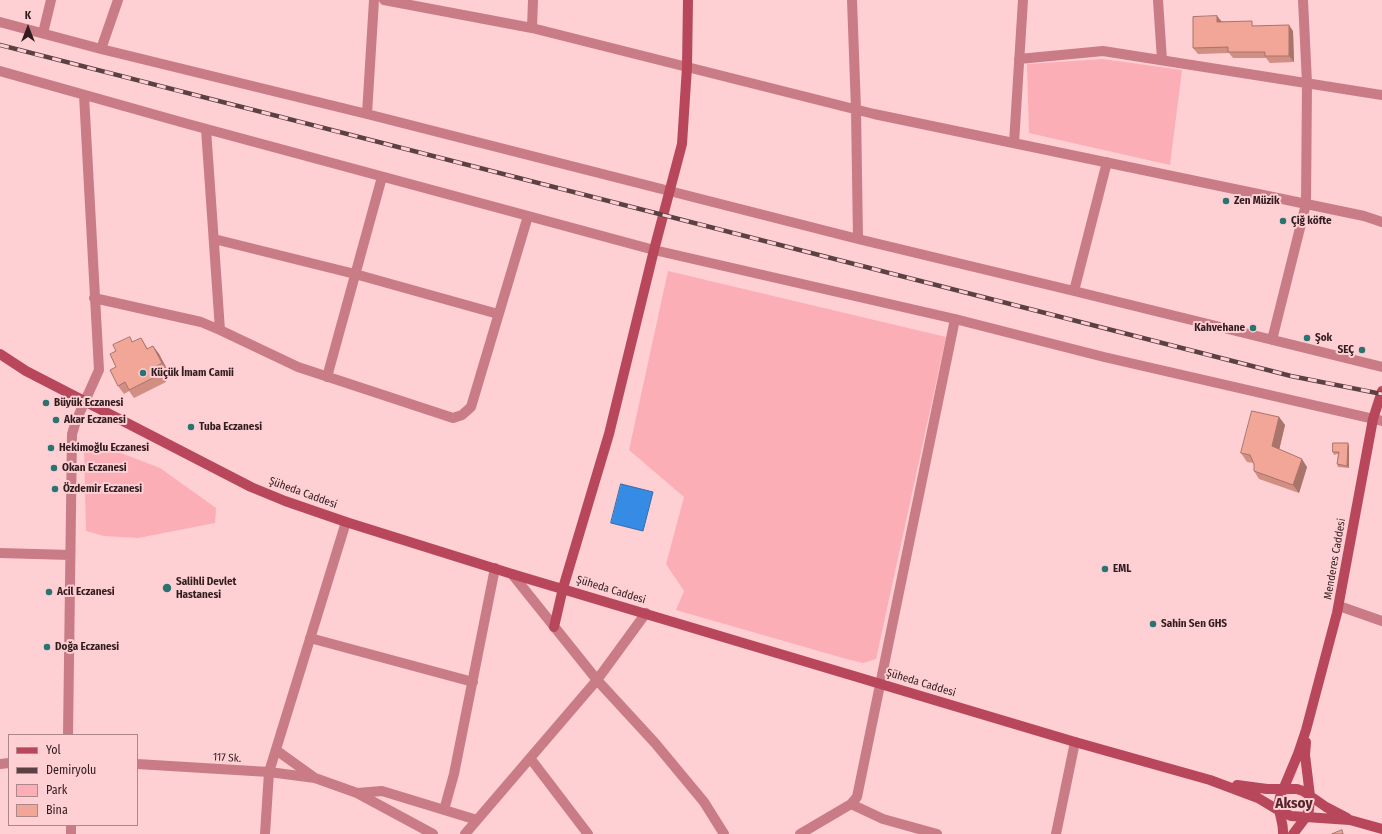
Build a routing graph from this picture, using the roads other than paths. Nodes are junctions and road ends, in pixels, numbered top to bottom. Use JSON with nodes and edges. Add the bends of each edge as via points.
{"nodes":[{"id":1,"x":51,"y":0,"type":"edge"},
{"id":2,"x":118,"y":0,"type":"edge"},
{"id":3,"x":374,"y":0,"type":"edge"},
{"id":4,"x":384,"y":0,"type":"edge"},
{"id":5,"x":533,"y":0,"type":"edge"},
{"id":6,"x":688,"y":0,"type":"edge"},
{"id":7,"x":852,"y":0,"type":"edge"},
{"id":8,"x":1024,"y":0,"type":"edge"},
{"id":9,"x":1158,"y":0,"type":"edge"},
{"id":10,"x":1304,"y":0,"type":"edge"},
{"id":11,"x":0,"y":22,"type":"edge"},
{"id":12,"x":532,"y":28,"type":"junction"},
{"id":13,"x":43,"y":33,"type":"junction"},
{"id":14,"x":102,"y":49,"type":"junction"},
{"id":15,"x":1019,"y":59,"type":"junction"},
{"id":16,"x":1162,"y":60,"type":"junction"},
{"id":17,"x":687,"y":67,"type":"junction"},
{"id":18,"x":0,"y":71,"type":"edge"},
{"id":19,"x":1307,"y":83,"type":"junction"},
{"id":20,"x":1382,"y":94,"type":"edge"},
{"id":21,"x":84,"y":95,"type":"junction"},
{"id":22,"x":856,"y":109,"type":"junction"},
{"id":23,"x":367,"y":114,"type":"junction"},
{"id":24,"x":206,"y":129,"type":"junction"},
{"id":25,"x":1014,"y":143,"type":"junction"},
{"id":26,"x":1107,"y":162,"type":"junction"},
{"id":27,"x":382,"y":177,"type":"junction"},
{"id":28,"x":670,"y":192,"type":"junction"},
{"id":29,"x":1306,"y":204,"type":"junction"},
{"id":30,"x":528,"y":216,"type":"junction"},
{"id":31,"x":1382,"y":222,"type":"edge"},
{"id":32,"x":214,"y":239,"type":"junction"},
{"id":33,"x":858,"y":239,"type":"junction"},
{"id":34,"x":654,"y":250,"type":"junction"},
{"id":35,"x":355,"y":274,"type":"junction"},
{"id":36,"x":1074,"y":291,"type":"junction"},
{"id":37,"x":94,"y":298,"type":"junction"},
{"id":38,"x":498,"y":314,"type":"junction"},
{"id":39,"x":955,"y":319,"type":"junction"},
{"id":40,"x":220,"y":330,"type":"junction"},
{"id":41,"x":1272,"y":340,"type":"junction"},
{"id":42,"x":0,"y":354,"type":"edge"},
{"id":43,"x":0,"y":363,"type":"edge"},
{"id":44,"x":1382,"y":367,"type":"edge"},
{"id":45,"x":26,"y":371,"type":"junction"},
{"id":46,"x":327,"y":377,"type":"junction"},
{"id":47,"x":1382,"y":391,"type":"edge"},
{"id":48,"x":85,"y":401,"type":"junction"},
{"id":49,"x":1377,"y":420,"type":"edge"},
{"id":50,"x":346,"y":522,"type":"junction"},
{"id":51,"x":0,"y":553,"type":"edge"},
{"id":52,"x":70,"y":555,"type":"junction"},
{"id":53,"x":495,"y":568,"type":"junction"},
{"id":54,"x":512,"y":574,"type":"junction"},
{"id":55,"x":563,"y":588,"type":"junction"},
{"id":56,"x":1339,"y":606,"type":"junction"},
{"id":57,"x":646,"y":613,"type":"junction"},
{"id":58,"x":1382,"y":621,"type":"edge"},
{"id":59,"x":554,"y":627,"type":"junction"},
{"id":60,"x":310,"y":638,"type":"junction"},
{"id":61,"x":598,"y":680,"type":"junction"},
{"id":62,"x":473,"y":682,"type":"junction"},
{"id":63,"x":880,"y":683,"type":"junction"},
{"id":64,"x":1306,"y":730,"type":"junction"},
{"id":65,"x":68,"y":734,"type":"edge"},
{"id":66,"x":1075,"y":742,"type":"junction"},
{"id":67,"x":276,"y":750,"type":"junction"},
{"id":68,"x":530,"y":758,"type":"junction"},
{"id":69,"x":138,"y":764,"type":"edge"},
{"id":70,"x":269,"y":772,"type":"junction"},
{"id":71,"x":315,"y":778,"type":"junction"},
{"id":72,"x":1210,"y":780,"type":"junction"},
{"id":73,"x":1284,"y":789,"type":"junction"},
{"id":74,"x":357,"y":794,"type":"junction"},
{"id":75,"x":1310,"y":796,"type":"junction"},
{"id":76,"x":851,"y":804,"type":"junction"},
{"id":77,"x":444,"y":810,"type":"junction"},
{"id":78,"x":1278,"y":810,"type":"junction"},
{"id":79,"x":1306,"y":817,"type":"junction"},
{"id":80,"x":477,"y":820,"type":"junction"},
{"id":81,"x":1350,"y":820,"type":"junction"},
{"id":82,"x":1382,"y":829,"type":"edge"},
{"id":83,"x":265,"y":834,"type":"edge"},
{"id":84,"x":433,"y":834,"type":"edge"},
{"id":85,"x":464,"y":834,"type":"edge"},
{"id":86,"x":588,"y":834,"type":"edge"},
{"id":87,"x":724,"y":834,"type":"edge"},
{"id":88,"x":800,"y":834,"type":"edge"},
{"id":89,"x":937,"y":834,"type":"edge"},
{"id":90,"x":1056,"y":834,"type":"edge"},
{"id":91,"x":1284,"y":834,"type":"edge"},
{"id":92,"x":1293,"y":834,"type":"edge"}],
"edges":[{"from":1,"to":13,"type":"street"},
{"from":2,"to":14,"type":"street"},
{"from":3,"to":23,"type":"street"},
{"from":4,"to":12,"type":"street"},
{"from":5,"to":12,"type":"street"},
{"from":6,"to":17,"type":"main road"},
{"from":7,"to":22,"type":"street"},
{"from":8,"to":15,"type":"street"},
{"from":9,"to":16,"type":"street"},
{"from":10,"to":19,"type":"street"},
{"from":11,"to":13,"type":"street"},
{"from":12,"to":17,"type":"street"},
{"from":13,"to":14,"type":"street"},
{"from":14,"to":23,"type":"street"},
{"from":15,"to":16,"type":"street","via":[[1103,51]]},
{"from":15,"to":25,"type":"street"},
{"from":16,"to":19,"type":"street"},
{"from":17,"to":22,"type":"street"},
{"from":17,"to":28,"type":"main road","via":[[682,144]]},
{"from":18,"to":21,"type":"street"},
{"from":19,"to":20,"type":"street"},
{"from":19,"to":29,"type":"street"},
{"from":21,"to":24,"type":"street"},
{"from":21,"to":37,"type":"street"},
{"from":22,"to":25,"type":"street"},
{"from":22,"to":33,"type":"street"},
{"from":23,"to":28,"type":"street"},
{"from":24,"to":27,"type":"street"},
{"from":24,"to":32,"type":"street"},
{"from":25,"to":26,"type":"street"},
{"from":26,"to":29,"type":"street"},
{"from":26,"to":36,"type":"street"},
{"from":27,"to":30,"type":"street"},
{"from":27,"to":35,"type":"street"},
{"from":28,"to":33,"type":"street"},
{"from":28,"to":34,"type":"main road"},
{"from":29,"to":31,"type":"street"},
{"from":29,"to":41,"type":"street"},
{"from":30,"to":34,"type":"street"},
{"from":30,"to":38,"type":"street"},
{"from":32,"to":35,"type":"street"},
{"from":32,"to":40,"type":"street"},
{"from":33,"to":36,"type":"street"},
{"from":34,"to":39,"type":"street"},
{"from":34,"to":55,"type":"main road","via":[[609,434]]},
{"from":35,"to":38,"type":"street"},
{"from":35,"to":46,"type":"street"},
{"from":36,"to":41,"type":"street"},
{"from":37,"to":40,"type":"street","via":[[201,322]]},
{"from":37,"to":48,"type":"street","via":[[99,370]]},
{"from":38,"to":46,"type":"street","via":[[471,407],[462,415],[453,418]]},
{"from":39,"to":49,"type":"street","via":[[1104,357]]},
{"from":39,"to":63,"type":"street"},
{"from":40,"to":46,"type":"street","via":[[298,368]]},
{"from":41,"to":44,"type":"street"},
{"from":42,"to":45,"type":"main road"},
{"from":43,"to":45,"type":"main road"},
{"from":45,"to":48,"type":"main road","name":"Şüheda Caddesi"},
{"from":47,"to":49,"type":"main road","name":"Menderes Caddesi"},
{"from":48,"to":50,"type":"main road","name":"Şüheda Caddesi","via":[[251,487]]},
{"from":48,"to":52,"type":"street","via":[[72,434]]},
{"from":49,"to":56,"type":"main road","name":"Menderes Caddesi"},
{"from":50,"to":53,"type":"main road","name":"Şüheda Caddesi"},
{"from":50,"to":60,"type":"street"},
{"from":51,"to":52,"type":"street"},
{"from":52,"to":65,"type":"street"},
{"from":53,"to":54,"type":"main road","name":"Şüheda Caddesi"},
{"from":53,"to":62,"type":"street"},
{"from":54,"to":55,"type":"main road","name":"Şüheda Caddesi"},
{"from":54,"to":59,"type":"street"},
{"from":55,"to":57,"type":"main road","name":"Şüheda Caddesi"},
{"from":55,"to":59,"type":"main road"},
{"from":56,"to":58,"type":"street"},
{"from":56,"to":64,"type":"main road","name":"Menderes Caddesi"},
{"from":57,"to":61,"type":"street"},
{"from":57,"to":63,"type":"main road","name":"Şüheda Caddesi"},
{"from":59,"to":61,"type":"street"},
{"from":60,"to":62,"type":"street"},
{"from":60,"to":67,"type":"street"},
{"from":61,"to":68,"type":"street"},
{"from":61,"to":87,"type":"street","via":[[704,802]]},
{"from":62,"to":77,"type":"street"},
{"from":63,"to":66,"type":"main road","name":"Şüheda Caddesi"},
{"from":63,"to":76,"type":"street","via":[[857,797]]},
{"from":64,"to":73,"type":"main road"},
{"from":64,"to":75,"type":"main road","via":[[1305,754]]},
{"from":66,"to":72,"type":"main road","name":"Şüheda Caddesi"},
{"from":66,"to":90,"type":"street"},
{"from":67,"to":70,"type":"street"},
{"from":67,"to":71,"type":"street"},
{"from":68,"to":80,"type":"street"},
{"from":68,"to":86,"type":"street"},
{"from":69,"to":70,"type":"street","name":"117 Sk."},
{"from":70,"to":71,"type":"street","name":"117 Sk."},
{"from":70,"to":83,"type":"street"},
{"from":71,"to":74,"type":"street"},
{"from":72,"to":73,"type":"main road","via":[[1251,788]]},
{"from":72,"to":78,"type":"main road","via":[[1258,798]]},
{"from":73,"to":75,"type":"main road","via":[[1297,789]]},
{"from":73,"to":78,"type":"main road"},
{"from":74,"to":77,"type":"street","via":[[382,791]]},
{"from":74,"to":84,"type":"street"},
{"from":75,"to":79,"type":"main road"},
{"from":75,"to":81,"type":"main road"},
{"from":76,"to":88,"type":"street"},
{"from":76,"to":89,"type":"street","via":[[883,819]]},
{"from":77,"to":80,"type":"street"},
{"from":78,"to":79,"type":"main road","via":[[1291,816]]},
{"from":78,"to":91,"type":"main road"},
{"from":79,"to":81,"type":"main road"},
{"from":79,"to":92,"type":"main road"},
{"from":80,"to":85,"type":"street"},
{"from":81,"to":82,"type":"main road"}]}
